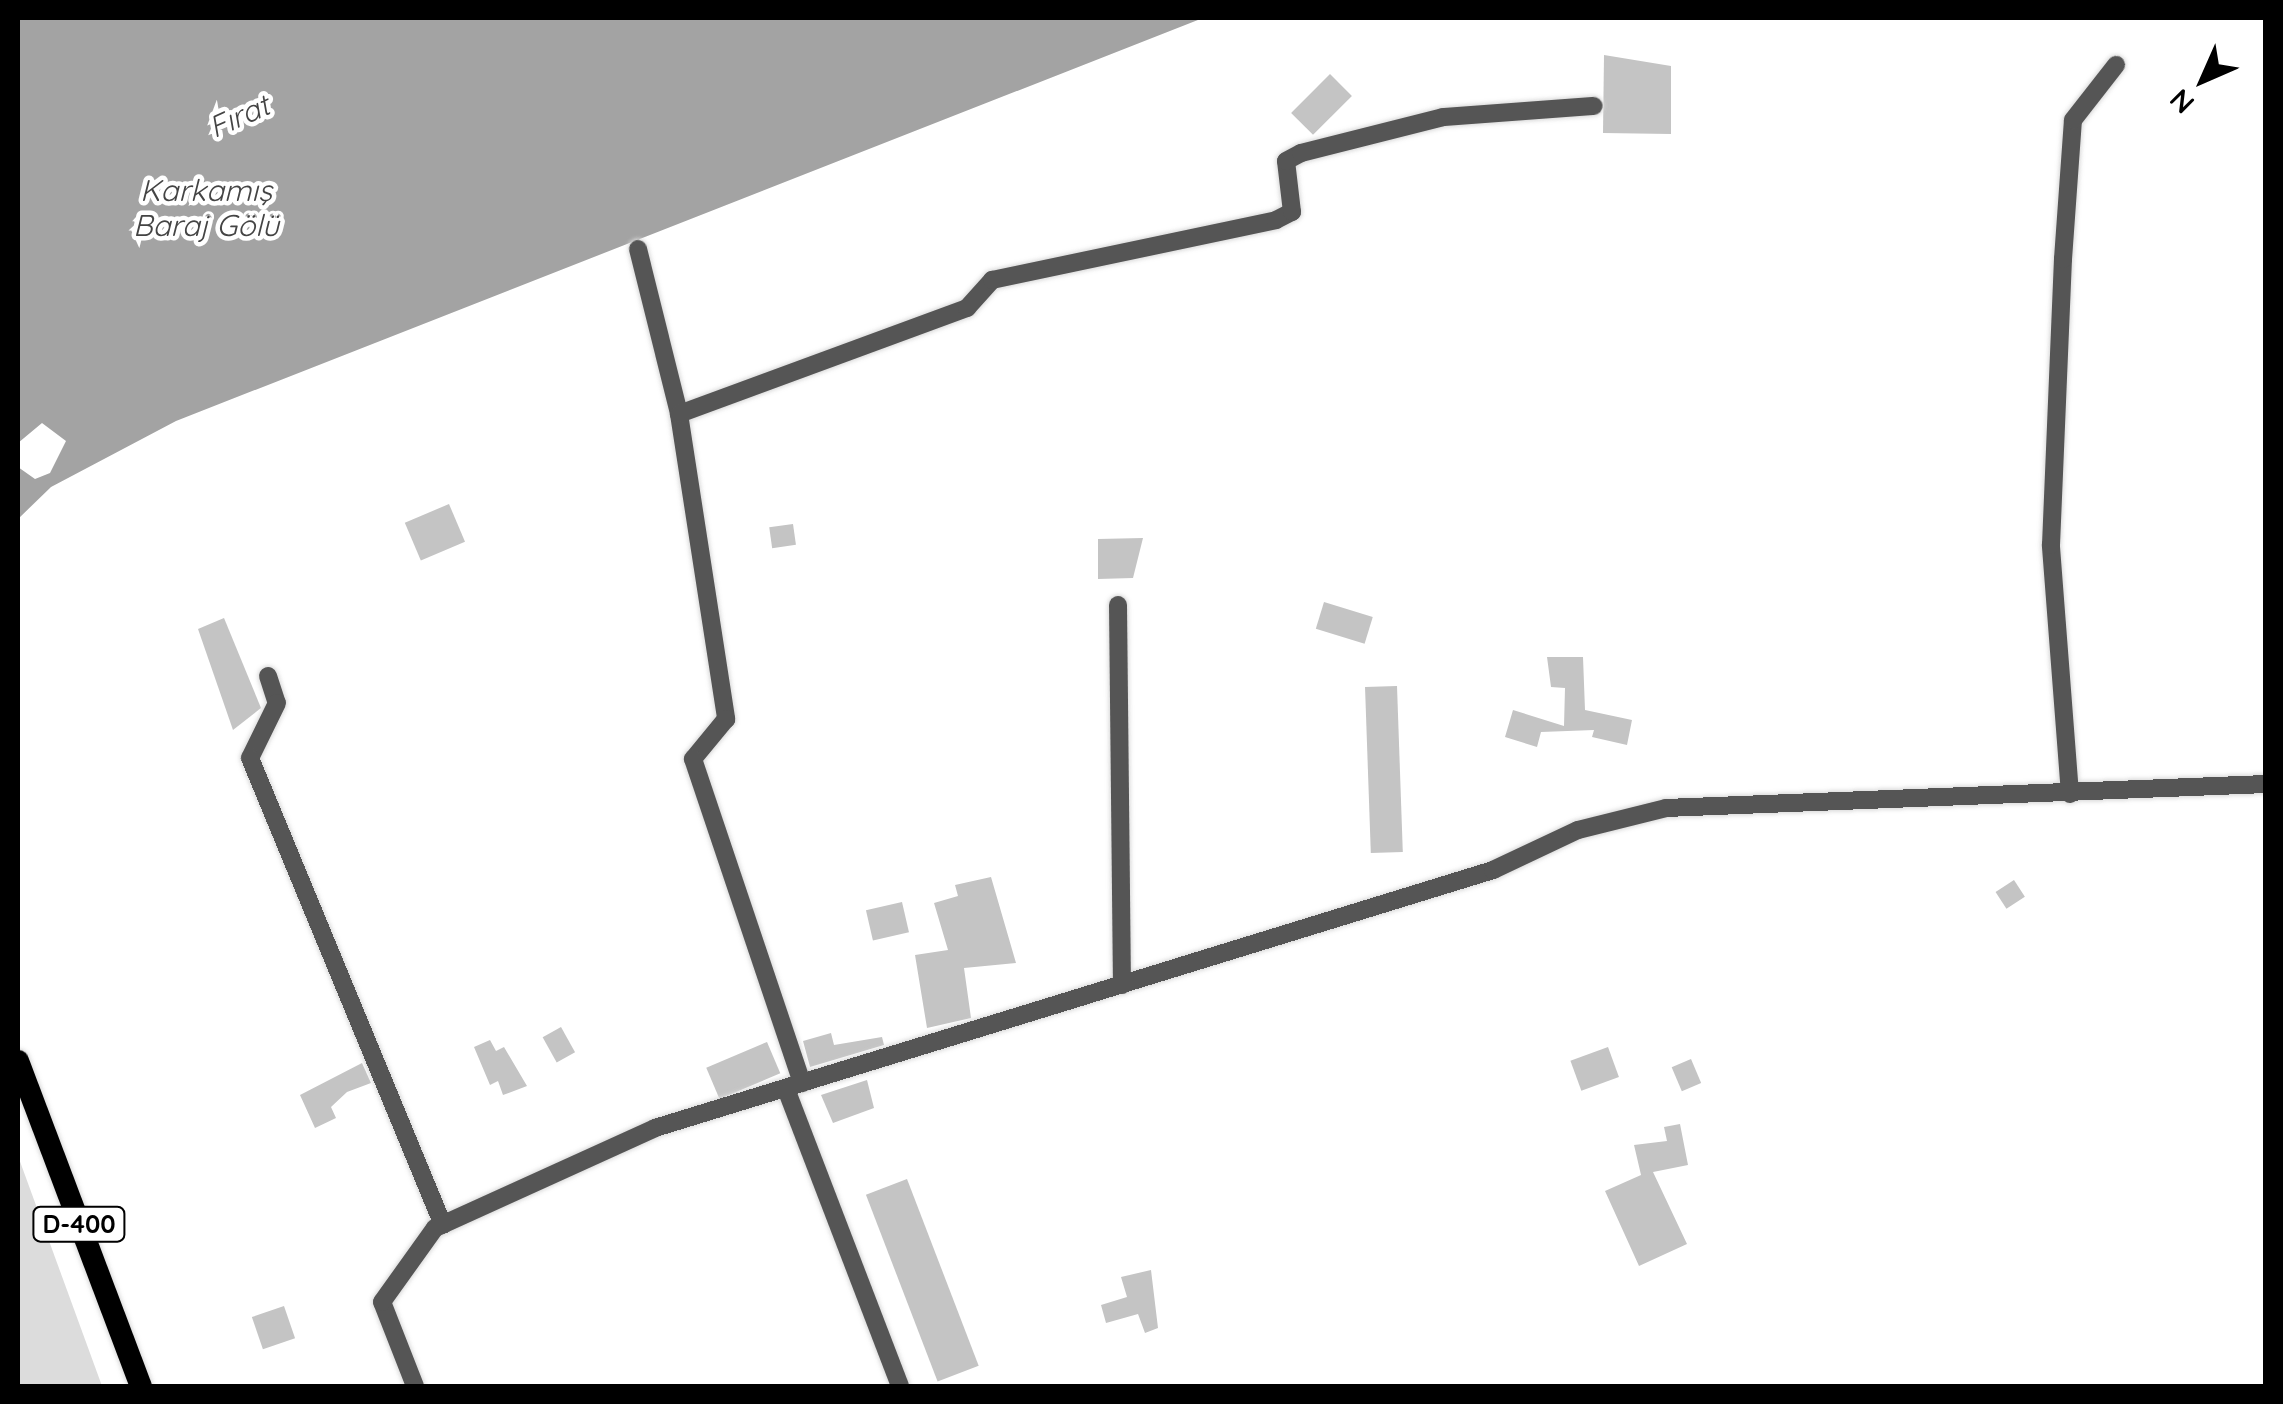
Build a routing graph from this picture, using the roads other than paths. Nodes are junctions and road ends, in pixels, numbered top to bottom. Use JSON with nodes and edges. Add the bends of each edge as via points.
{"nodes":[{"id":1,"x":2116,"y":65,"type":"dead end"},
{"id":2,"x":1594,"y":106,"type":"dead end"},
{"id":3,"x":638,"y":249,"type":"dead end"},
{"id":4,"x":679,"y":414,"type":"junction"},
{"id":5,"x":1118,"y":605,"type":"dead end"},
{"id":6,"x":268,"y":676,"type":"dead end"},
{"id":7,"x":2266,"y":784,"type":"edge"},
{"id":8,"x":2070,"y":794,"type":"junction"},
{"id":9,"x":1122,"y":985,"type":"junction"},
{"id":10,"x":18,"y":1061,"type":"edge"},
{"id":11,"x":794,"y":1086,"type":"junction"},
{"id":12,"x":442,"y":1225,"type":"junction"},
{"id":13,"x":141,"y":1386,"type":"edge"},
{"id":14,"x":415,"y":1386,"type":"edge"},
{"id":15,"x":900,"y":1386,"type":"edge"}],
"edges":[{"from":1,"to":8,"type":"street","via":[[2074,120],[2063,260],[2051,545]]},
{"from":2,"to":4,"type":"street","via":[[1443,116],[1301,153],[1286,162],[1292,212],[1276,220],[992,280],[967,308]]},
{"from":3,"to":4,"type":"street"},
{"from":4,"to":11,"type":"street","via":[[726,719],[693,758]]},
{"from":5,"to":9,"type":"street"},
{"from":6,"to":12,"type":"street","via":[[277,703],[250,758]]},
{"from":7,"to":8,"type":"street"},
{"from":8,"to":9,"type":"street","via":[[1666,808]]},
{"from":9,"to":11,"type":"street"},
{"from":10,"to":13,"type":"main road","number":"D-400"},
{"from":11,"to":12,"type":"street","via":[[656,1128]]},
{"from":11,"to":15,"type":"street"},
{"from":12,"to":14,"type":"street","via":[[382,1302]]}]}
